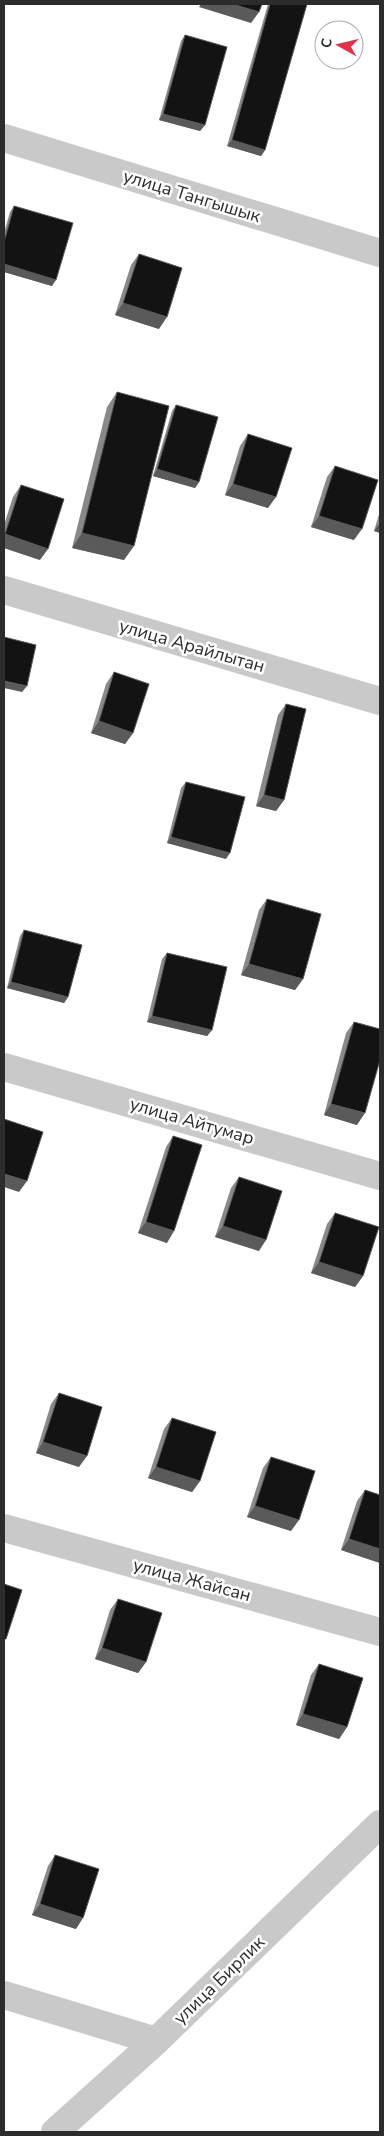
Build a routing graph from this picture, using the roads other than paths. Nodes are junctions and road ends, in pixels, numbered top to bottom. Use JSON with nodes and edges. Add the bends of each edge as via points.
{"nodes":[{"id":1,"x":4,"y":138,"type":"edge"},
{"id":2,"x":380,"y":253,"type":"edge"},
{"id":3,"x":4,"y":590,"type":"edge"},
{"id":4,"x":380,"y":701,"type":"edge"},
{"id":5,"x":4,"y":1066,"type":"edge"},
{"id":6,"x":380,"y":1176,"type":"edge"},
{"id":7,"x":4,"y":1528,"type":"edge"},
{"id":8,"x":380,"y":1632,"type":"edge"},
{"id":9,"x":380,"y":1824,"type":"edge"},
{"id":10,"x":4,"y":1995,"type":"edge"},
{"id":11,"x":156,"y":2041,"type":"junction"},
{"id":12,"x":55,"y":2132,"type":"edge"}],
"edges":[{"from":1,"to":2,"type":"street","name":"улица Тангышык"},
{"from":3,"to":4,"type":"street","name":"улица Арайлытан"},
{"from":5,"to":6,"type":"street","name":"улица Айтумар"},
{"from":7,"to":8,"type":"street","name":"улица Жайсан"},
{"from":9,"to":11,"type":"street","name":"улица Бирлик"},
{"from":10,"to":11,"type":"street"},
{"from":11,"to":12,"type":"street","name":"улица Бирлик"}]}
